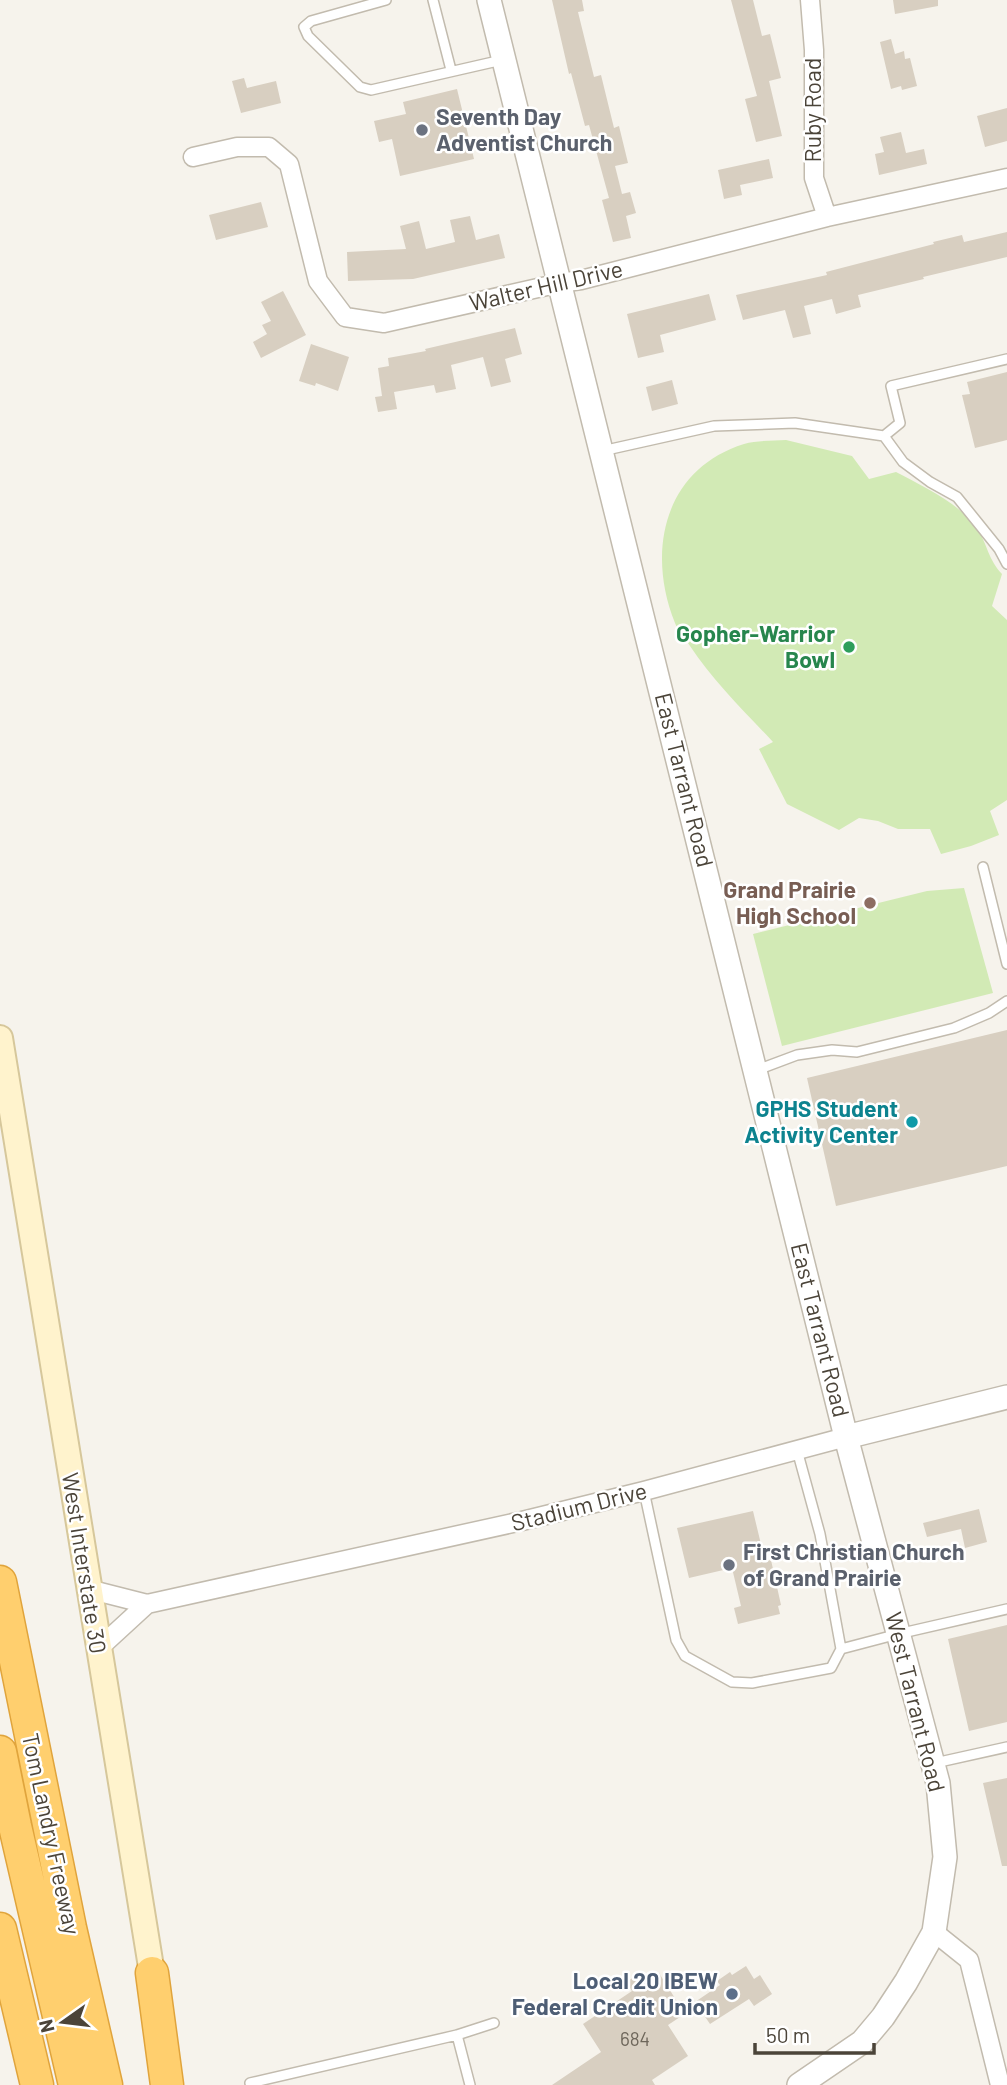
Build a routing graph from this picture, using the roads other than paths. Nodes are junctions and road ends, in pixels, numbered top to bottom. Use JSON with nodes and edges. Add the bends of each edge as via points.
{"nodes":[{"id":1,"x":386,"y":0,"type":"edge"},
{"id":2,"x":433,"y":0,"type":"edge"},
{"id":3,"x":489,"y":0,"type":"edge"},
{"id":4,"x":810,"y":0,"type":"edge"},
{"id":5,"x":504,"y":59,"type":"junction"},
{"id":6,"x":451,"y":70,"type":"junction"},
{"id":7,"x":193,"y":156,"type":"dead end"},
{"id":8,"x":1007,"y":178,"type":"edge"},
{"id":9,"x":827,"y":217,"type":"junction"},
{"id":10,"x":560,"y":283,"type":"junction"},
{"id":11,"x":1007,"y":359,"type":"edge"},
{"id":12,"x":884,"y":436,"type":"junction"},
{"id":13,"x":602,"y":451,"type":"junction"},
{"id":14,"x":1007,"y":564,"type":"edge"},
{"id":15,"x":983,"y":867,"type":"dead end"},
{"id":16,"x":1007,"y":964,"type":"edge"},
{"id":17,"x":1007,"y":1001,"type":"edge"},
{"id":18,"x":0,"y":1038,"type":"edge"},
{"id":19,"x":755,"y":1071,"type":"junction"},
{"id":20,"x":1007,"y":1397,"type":"edge"},
{"id":21,"x":846,"y":1437,"type":"junction"},
{"id":22,"x":797,"y":1450,"type":"junction"},
{"id":23,"x":644,"y":1491,"type":"junction"},
{"id":24,"x":0,"y":1582,"type":"edge"},
{"id":25,"x":88,"y":1589,"type":"junction"},
{"id":26,"x":147,"y":1604,"type":"junction"},
{"id":27,"x":1007,"y":1609,"type":"edge"},
{"id":28,"x":898,"y":1634,"type":"junction"},
{"id":29,"x":98,"y":1649,"type":"junction"},
{"id":30,"x":841,"y":1649,"type":"junction"},
{"id":31,"x":1007,"y":1747,"type":"edge"},
{"id":32,"x":0,"y":1752,"type":"edge"},
{"id":33,"x":933,"y":1763,"type":"junction"},
{"id":34,"x":0,"y":1929,"type":"edge"},
{"id":35,"x":934,"y":1932,"type":"junction"},
{"id":36,"x":152,"y":1973,"type":"junction"},
{"id":37,"x":494,"y":2024,"type":"dead end"},
{"id":38,"x":457,"y":2035,"type":"junction"},
{"id":39,"x":37,"y":2085,"type":"edge"},
{"id":40,"x":75,"y":2085,"type":"edge"},
{"id":41,"x":106,"y":2085,"type":"edge"},
{"id":42,"x":167,"y":2085,"type":"edge"},
{"id":43,"x":183,"y":2085,"type":"edge"},
{"id":44,"x":251,"y":2085,"type":"edge"},
{"id":45,"x":470,"y":2085,"type":"edge"},
{"id":46,"x":799,"y":2085,"type":"edge"},
{"id":47,"x":1000,"y":2085,"type":"edge"}],
"edges":[{"from":1,"to":6,"type":"lane","via":[[311,21],[304,27],[360,87],[371,90]]},
{"from":2,"to":6,"type":"lane"},
{"from":3,"to":5,"type":"street","name":"East Tarrant Road"},
{"from":4,"to":9,"type":"street","name":"Ruby Road","via":[[814,178]]},
{"from":5,"to":6,"type":"lane"},
{"from":5,"to":10,"type":"street","name":"East Tarrant Road"},
{"from":7,"to":10,"type":"street","name":"Walter Hill Drive","via":[[237,147],[269,147],[289,164],[318,281],[345,317],[384,323]]},
{"from":8,"to":9,"type":"street","name":"Walter Hill Drive"},
{"from":9,"to":10,"type":"street","name":"Walter Hill Drive"},
{"from":10,"to":13,"type":"street","name":"East Tarrant Road"},
{"from":11,"to":12,"type":"lane","via":[[891,386],[900,423]]},
{"from":12,"to":13,"type":"lane","via":[[795,423],[714,426]]},
{"from":12,"to":14,"type":"lane","via":[[903,462],[957,497]]},
{"from":13,"to":19,"type":"street","name":"East Tarrant Road"},
{"from":15,"to":16,"type":"lane"},
{"from":17,"to":19,"type":"lane","via":[[954,1028],[857,1052],[797,1055]]},
{"from":18,"to":25,"type":"main road","name":"West Interstate 30"},
{"from":19,"to":21,"type":"street","name":"East Tarrant Road"},
{"from":20,"to":21,"type":"street","name":"Stadium Drive"},
{"from":21,"to":22,"type":"street","name":"Stadium Drive"},
{"from":21,"to":28,"type":"street","name":"West Tarrant Road"},
{"from":22,"to":23,"type":"street","name":"Stadium Drive"},
{"from":22,"to":30,"type":"lane","via":[[820,1534]]},
{"from":23,"to":26,"type":"street","name":"Stadium Drive"},
{"from":23,"to":30,"type":"lane","via":[[676,1640],[685,1656],[732,1682],[752,1683],[831,1668]]},
{"from":24,"to":41,"type":"highway","name":"Tom Landry Freeway"},
{"from":25,"to":26,"type":"street","name":"Stadium Drive"},
{"from":25,"to":29,"type":"main road","name":"West Interstate 30"},
{"from":26,"to":29,"type":"street"},
{"from":27,"to":28,"type":"lane"},
{"from":28,"to":30,"type":"lane"},
{"from":28,"to":33,"type":"street","name":"West Tarrant Road"},
{"from":29,"to":36,"type":"main road","name":"West Interstate 30"},
{"from":31,"to":33,"type":"lane"},
{"from":32,"to":40,"type":"highway"},
{"from":33,"to":35,"type":"street","name":"West Tarrant Road","via":[[945,1857]]},
{"from":34,"to":39,"type":"highway"},
{"from":35,"to":46,"type":"street","name":"West Tarrant Road","via":[[906,1982],[862,2042]]},
{"from":35,"to":47,"type":"street","via":[[969,1960]]},
{"from":36,"to":42,"type":"highway"},
{"from":36,"to":43,"type":"main road","name":"West Interstate 30"},
{"from":37,"to":38,"type":"lane"},
{"from":38,"to":44,"type":"lane"},
{"from":38,"to":45,"type":"lane"}]}
